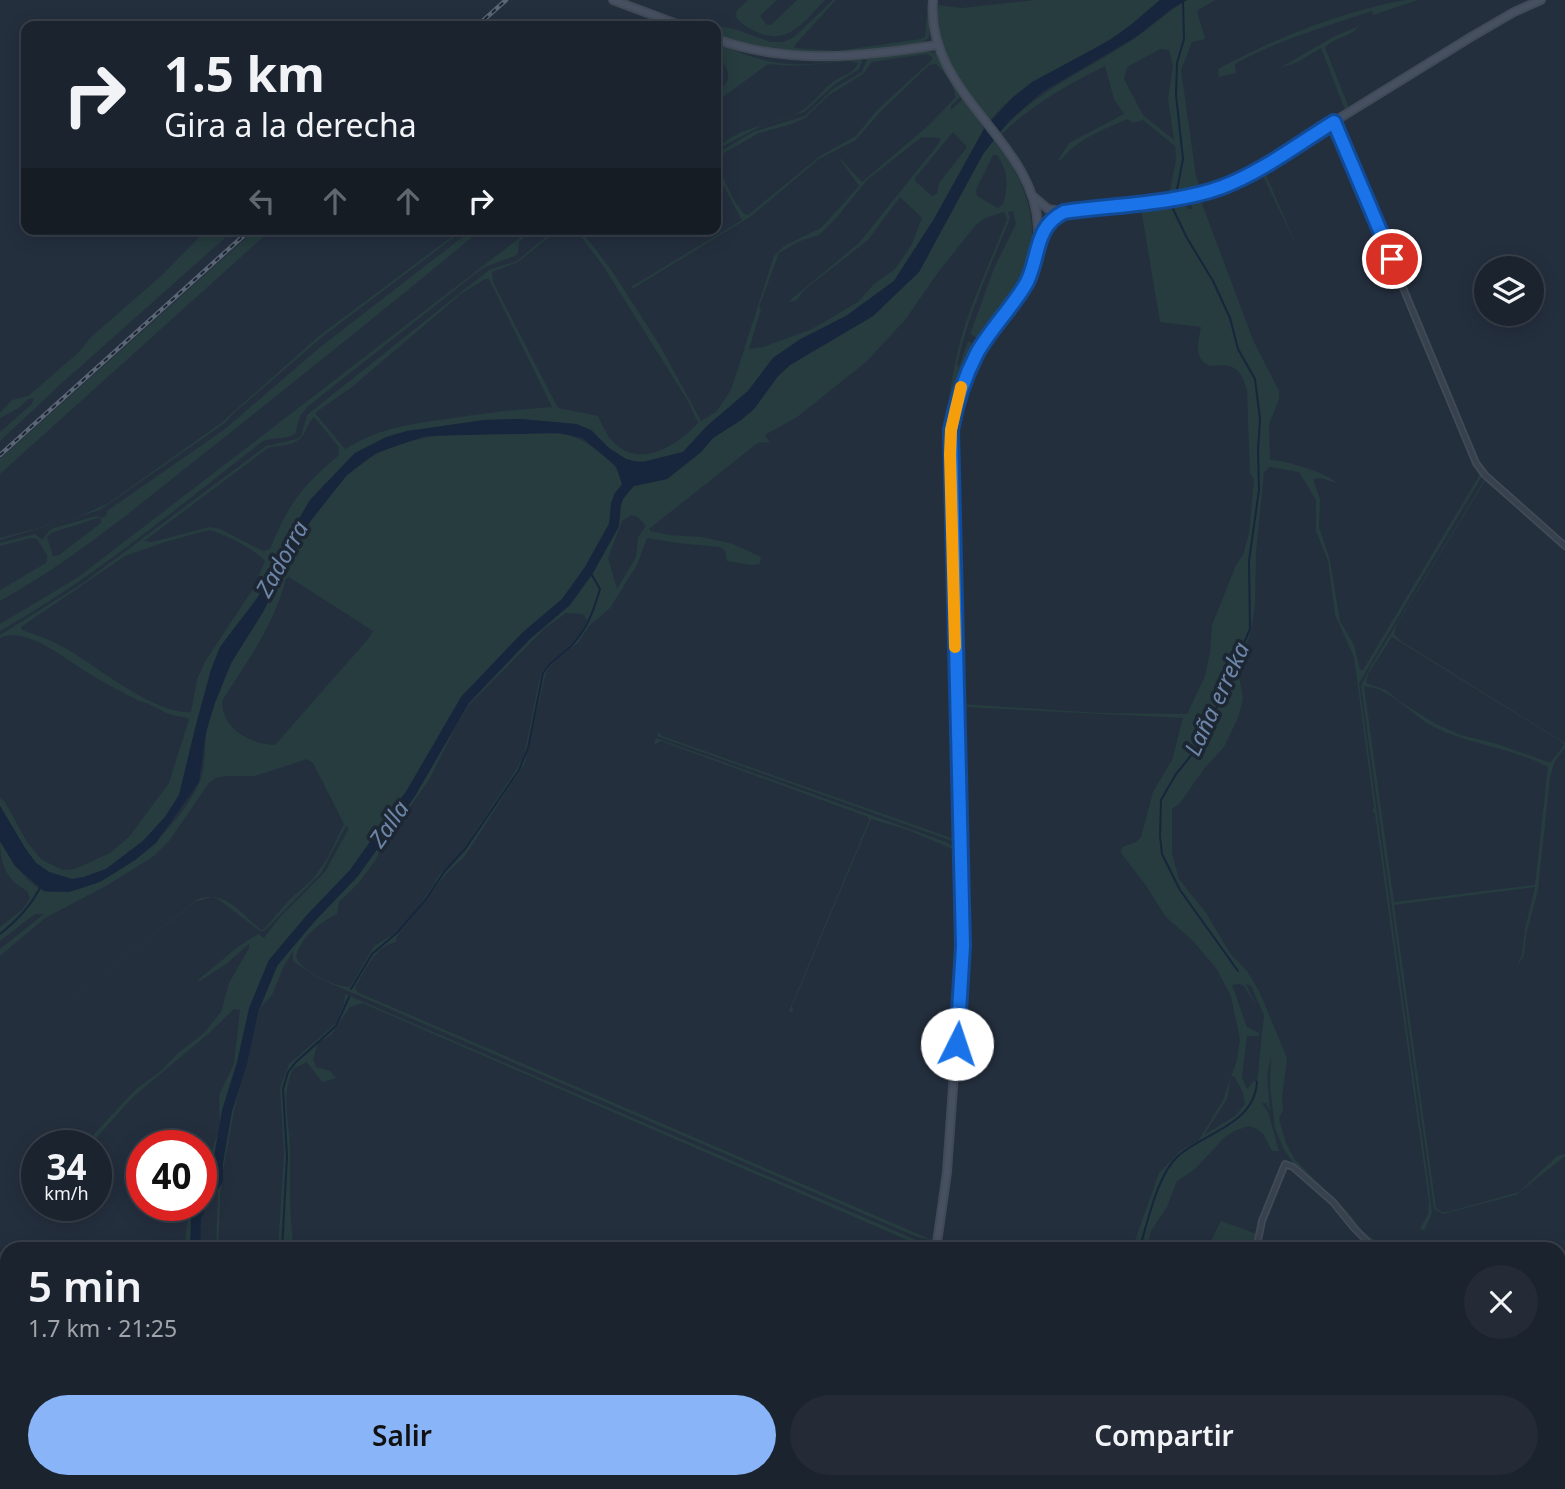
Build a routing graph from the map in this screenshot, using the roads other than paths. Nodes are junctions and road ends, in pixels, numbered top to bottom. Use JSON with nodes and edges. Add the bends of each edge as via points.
{"nodes":[{"id":1,"x":613,"y":0,"type":"edge"},
{"id":2,"x":933,"y":0,"type":"edge"},
{"id":3,"x":1541,"y":0,"type":"edge"},
{"id":4,"x":669,"y":21,"type":"edge"},
{"id":5,"x":721,"y":40,"type":"edge"},
{"id":6,"x":937,"y":45,"type":"junction"},
{"id":7,"x":1334,"y":122,"type":"junction"},
{"id":8,"x":1032,"y":195,"type":"junction"},
{"id":9,"x":1054,"y":214,"type":"junction"},
{"id":10,"x":1037,"y":215,"type":"junction"},
{"id":11,"x":1038,"y":246,"type":"junction"},
{"id":12,"x":1565,"y":546,"type":"edge"},
{"id":13,"x":939,"y":1242,"type":"edge"},
{"id":14,"x":1258,"y":1242,"type":"edge"},
{"id":15,"x":1369,"y":1242,"type":"edge"}],
"edges":[{"from":1,"to":4,"type":"street"},
{"from":2,"to":6,"type":"street"},
{"from":3,"to":7,"type":"street","via":[[1471,37]]},
{"from":5,"to":6,"type":"street","via":[[763,52],[821,58]]},
{"from":6,"to":8,"type":"street","via":[[951,74]]},
{"from":7,"to":9,"type":"street","via":[[1222,187]]},
{"from":7,"to":12,"type":"street","via":[[1476,463]]},
{"from":8,"to":9,"type":"street"},
{"from":8,"to":10,"type":"street"},
{"from":9,"to":10,"type":"street"},
{"from":9,"to":11,"type":"street"},
{"from":10,"to":11,"type":"street"},
{"from":11,"to":13,"type":"street","via":[[1027,281],[978,352],[962,385],[951,430],[963,946]]},
{"from":14,"to":15,"type":"street","via":[[1285,1164],[1333,1202]]}]}
